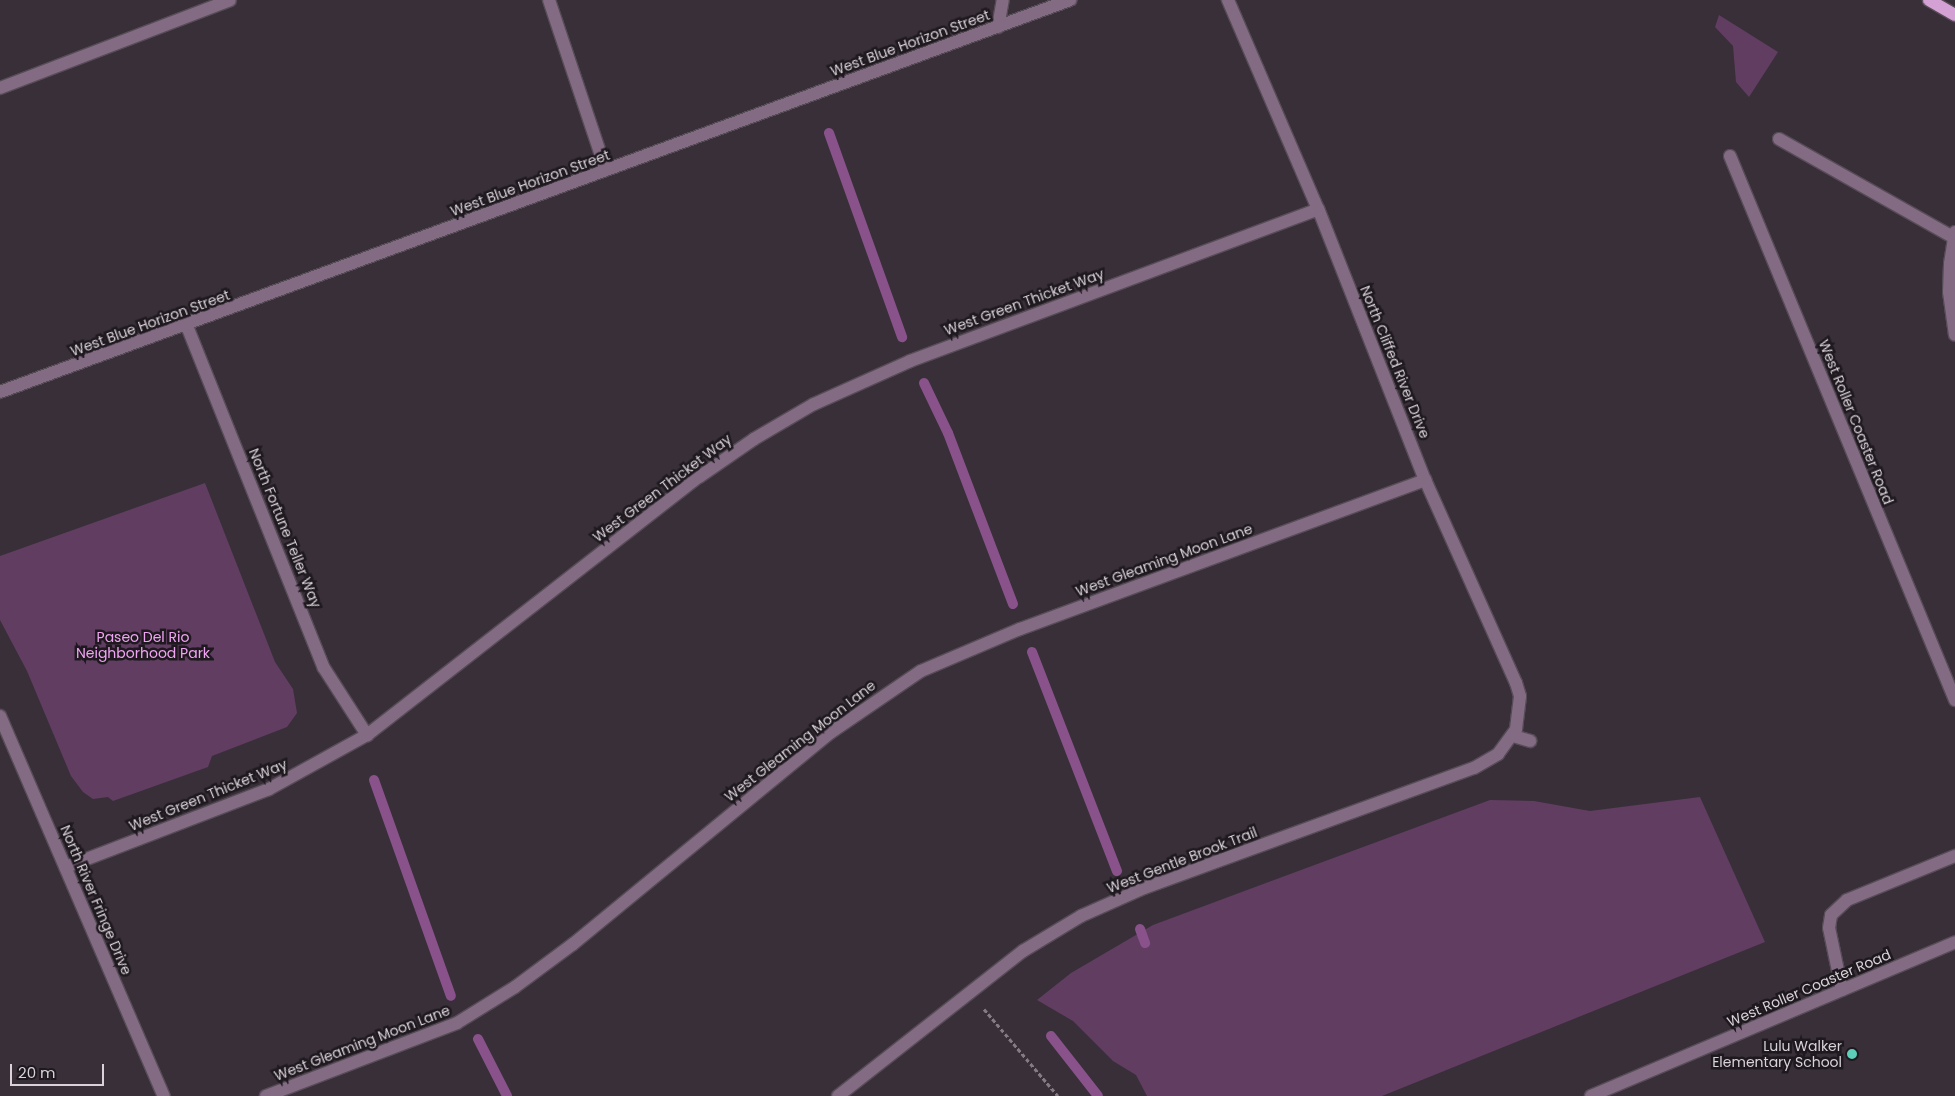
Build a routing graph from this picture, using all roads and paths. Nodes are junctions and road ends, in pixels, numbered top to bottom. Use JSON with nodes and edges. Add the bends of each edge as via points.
{"nodes":[{"id":1,"x":230,"y":0,"type":"edge"},
{"id":2,"x":549,"y":0,"type":"edge"},
{"id":3,"x":1003,"y":0,"type":"edge"},
{"id":4,"x":1070,"y":0,"type":"edge"},
{"id":5,"x":1228,"y":0,"type":"edge"},
{"id":6,"x":1929,"y":0,"type":"edge"},
{"id":7,"x":1955,"y":15,"type":"edge"},
{"id":8,"x":998,"y":27,"type":"junction"},
{"id":9,"x":0,"y":88,"type":"edge"},
{"id":10,"x":1779,"y":139,"type":"dead end"},
{"id":11,"x":1730,"y":156,"type":"dead end"},
{"id":12,"x":606,"y":170,"type":"junction"},
{"id":13,"x":1318,"y":209,"type":"junction"},
{"id":14,"x":1954,"y":235,"type":"edge"},
{"id":15,"x":187,"y":326,"type":"junction"},
{"id":16,"x":1955,"y":335,"type":"edge"},
{"id":17,"x":0,"y":392,"type":"edge"},
{"id":18,"x":1425,"y":480,"type":"junction"},
{"id":19,"x":1955,"y":700,"type":"edge"},
{"id":20,"x":0,"y":716,"type":"edge"},
{"id":21,"x":367,"y":735,"type":"junction"},
{"id":22,"x":1513,"y":736,"type":"junction"},
{"id":23,"x":1530,"y":741,"type":"dead end"},
{"id":24,"x":1955,"y":856,"type":"edge"},
{"id":25,"x":66,"y":867,"type":"junction"},
{"id":26,"x":1955,"y":942,"type":"edge"},
{"id":27,"x":1842,"y":990,"type":"junction"},
{"id":28,"x":969,"y":992,"type":"junction"},
{"id":29,"x":164,"y":1096,"type":"edge"},
{"id":30,"x":266,"y":1096,"type":"edge"},
{"id":31,"x":838,"y":1096,"type":"edge"},
{"id":32,"x":1058,"y":1096,"type":"edge"},
{"id":33,"x":1591,"y":1096,"type":"edge"}],
"edges":[{"from":1,"to":9,"type":"street"},
{"from":2,"to":12,"type":"street"},
{"from":3,"to":8,"type":"street"},
{"from":4,"to":8,"type":"street","name":"West Blue Horizon Street"},
{"from":5,"to":13,"type":"street","name":"North Cliffed River Drive"},
{"from":6,"to":7,"type":"main road"},
{"from":8,"to":12,"type":"street","name":"West Blue Horizon Street"},
{"from":10,"to":14,"type":"street"},
{"from":11,"to":19,"type":"street","name":"West Roller Coaster Road"},
{"from":12,"to":15,"type":"street","name":"West Blue Horizon Street"},
{"from":13,"to":18,"type":"street","name":"North Cliffed River Drive"},
{"from":13,"to":21,"type":"street","name":"West Green Thicket Way","via":[[910,361],[791,417],[698,477]]},
{"from":14,"to":16,"type":"street","via":[[1950,292]]},
{"from":15,"to":17,"type":"street","name":"West Blue Horizon Street"},
{"from":15,"to":21,"type":"street","name":"North Fortune Teller Way","via":[[324,668]]},
{"from":18,"to":22,"type":"street","name":"North Cliffed River Drive","via":[[1516,683],[1520,696]]},
{"from":18,"to":30,"type":"street","name":"West Gleaming Moon Lane","via":[[1020,629],[921,671],[830,733],[573,944],[515,987],[457,1022]]},
{"from":20,"to":25,"type":"street","name":"North River Fringe Drive"},
{"from":21,"to":25,"type":"street","name":"West Green Thicket Way","via":[[316,766],[269,789]]},
{"from":22,"to":23,"type":"street"},
{"from":22,"to":28,"type":"street","name":"West Gentle Brook Trail","via":[[1498,754],[1474,768],[1105,905],[1023,951]]},
{"from":24,"to":27,"type":"street","via":[[1847,900],[1831,915],[1829,928]]},
{"from":25,"to":29,"type":"street","name":"North River Fringe Drive"},
{"from":26,"to":27,"type":"street","name":"West Roller Coaster Road"},
{"from":27,"to":33,"type":"street","name":"West Roller Coaster Road"},
{"from":28,"to":31,"type":"street","name":"West Gentle Brook Trail"},
{"from":28,"to":32,"type":"path"}]}
